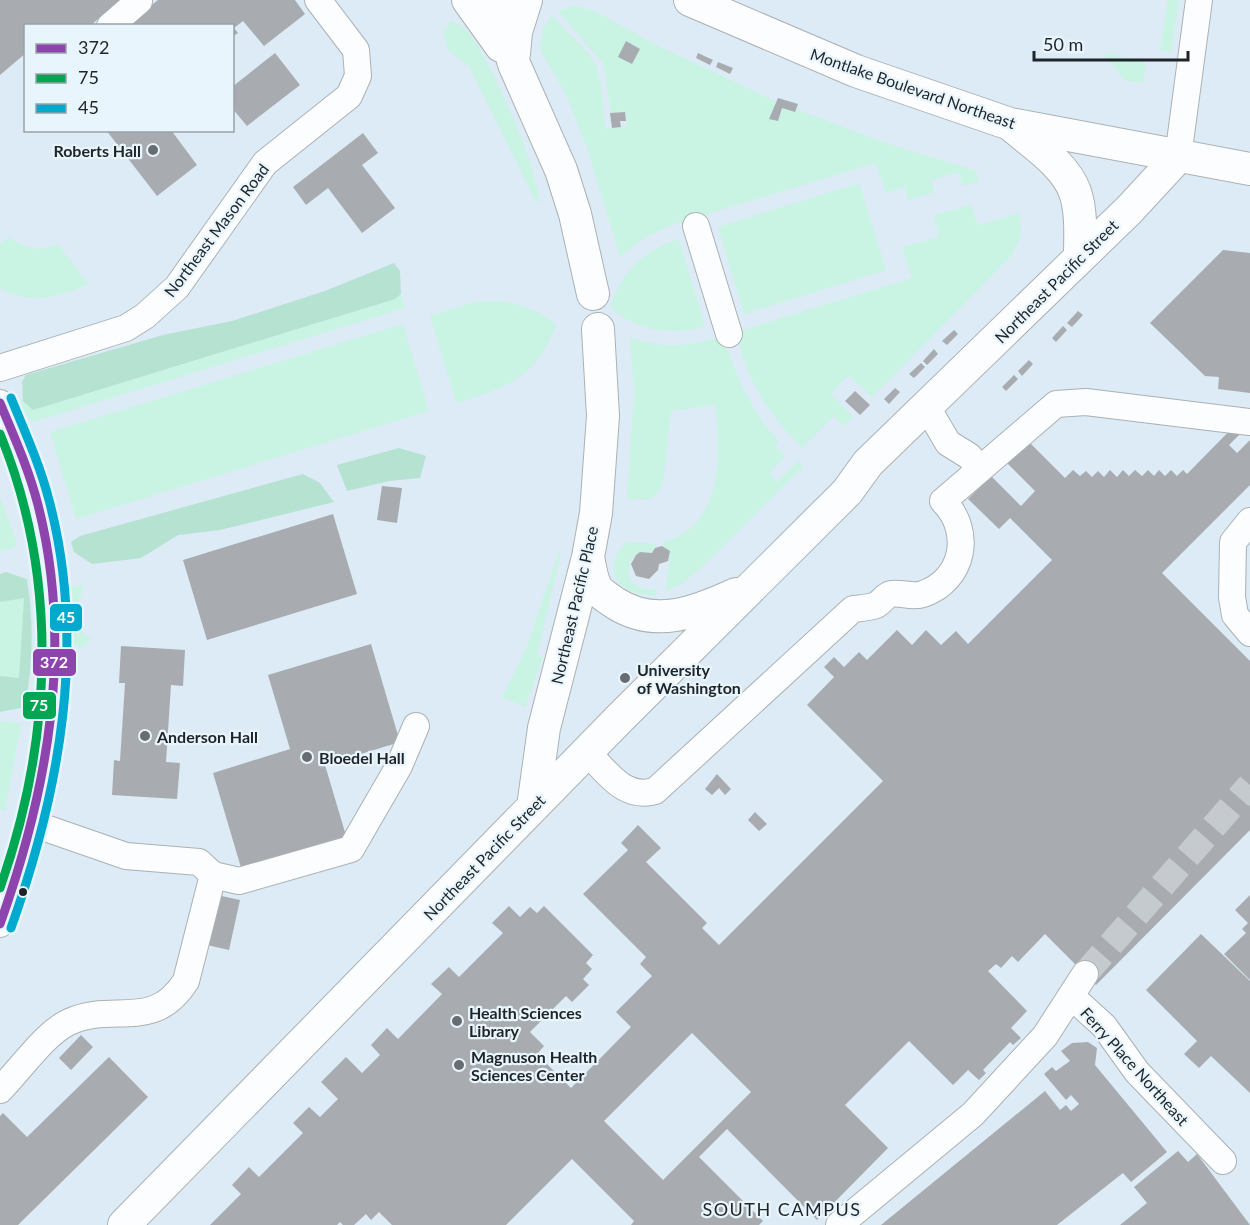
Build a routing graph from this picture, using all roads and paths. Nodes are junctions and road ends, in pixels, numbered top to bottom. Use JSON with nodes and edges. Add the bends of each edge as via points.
{"nodes":[{"id":1,"x":139,"y":0,"type":"edge"},
{"id":2,"x":318,"y":0,"type":"edge"},
{"id":3,"x":468,"y":0,"type":"edge"},
{"id":4,"x":495,"y":0,"type":"edge"},
{"id":5,"x":526,"y":0,"type":"edge"},
{"id":6,"x":690,"y":0,"type":"edge"},
{"id":7,"x":1199,"y":0,"type":"edge"},
{"id":8,"x":112,"y":24,"type":"edge"},
{"id":9,"x":514,"y":64,"type":"junction"},
{"id":10,"x":1011,"y":124,"type":"junction"},
{"id":11,"x":1178,"y":157,"type":"junction"},
{"id":12,"x":1250,"y":169,"type":"edge"},
{"id":13,"x":696,"y":226,"type":"dead end"},
{"id":14,"x":1080,"y":257,"type":"junction"},
{"id":15,"x":593,"y":294,"type":"dead end"},
{"id":16,"x":598,"y":329,"type":"dead end"},
{"id":17,"x":729,"y":334,"type":"dead end"},
{"id":18,"x":0,"y":368,"type":"edge"},
{"id":19,"x":0,"y":403,"type":"edge"},
{"id":20,"x":929,"y":407,"type":"junction"},
{"id":21,"x":1250,"y":422,"type":"edge"},
{"id":22,"x":979,"y":468,"type":"junction"},
{"id":23,"x":1250,"y":521,"type":"edge"},
{"id":24,"x":588,"y":557,"type":"junction"},
{"id":25,"x":751,"y":588,"type":"junction"},
{"id":26,"x":1250,"y":633,"type":"edge"},
{"id":27,"x":416,"y":726,"type":"dead end"},
{"id":28,"x":587,"y":752,"type":"junction"},
{"id":29,"x":533,"y":807,"type":"junction"},
{"id":30,"x":31,"y":822,"type":"junction"},
{"id":31,"x":213,"y":875,"type":"junction"},
{"id":32,"x":0,"y":924,"type":"edge"},
{"id":33,"x":1085,"y":974,"type":"tunnel mouth"},
{"id":34,"x":1071,"y":996,"type":"junction"},
{"id":35,"x":0,"y":1090,"type":"edge"},
{"id":36,"x":1223,"y":1161,"type":"dead end"},
{"id":37,"x":124,"y":1225,"type":"edge"},
{"id":38,"x":839,"y":1225,"type":"edge"}],
"edges":[{"from":1,"to":8,"type":"street"},
{"from":2,"to":18,"type":"street","name":"Northeast Mason Road","via":[[356,50],[358,76],[349,96],[265,163],[177,287],[146,316],[126,328]]},
{"from":3,"to":9,"type":"main road"},
{"from":4,"to":9,"type":"main road"},
{"from":5,"to":9,"type":"main road","via":[[516,32]]},
{"from":6,"to":10,"type":"main road","name":"Montlake Boulevard Northeast","via":[[856,71]]},
{"from":7,"to":11,"type":"street"},
{"from":9,"to":15,"type":"main road","via":[[561,170]]},
{"from":10,"to":11,"type":"main road","name":"Montlake Boulevard Northeast"},
{"from":10,"to":14,"type":"main road","via":[[1051,159],[1071,184],[1080,217]]},
{"from":11,"to":12,"type":"main road","name":"Montlake Boulevard Northeast"},
{"from":11,"to":14,"type":"main road","name":"Northeast Pacific Street"},
{"from":13,"to":17,"type":"street"},
{"from":14,"to":20,"type":"main road","name":"Northeast Pacific Street"},
{"from":16,"to":24,"type":"main road","name":"Northeast Pacific Place","via":[[602,447]]},
{"from":19,"to":30,"type":"street","via":[[24,460],[41,518],[52,584],[52,706]]},
{"from":20,"to":22,"type":"street","via":[[948,443],[969,456]]},
{"from":20,"to":25,"type":"main road","name":"Northeast Pacific Street","via":[[919,437],[894,462],[847,492]]},
{"from":21,"to":22,"type":"street","via":[[1086,402],[1056,404]]},
{"from":22,"to":28,"type":"street","via":[[943,501],[959,523],[962,538],[961,553],[946,580],[920,595],[890,594],[877,605],[853,609],[656,791],[630,792]]},
{"from":23,"to":26,"type":"street","via":[[1233,542],[1232,574],[1235,615]]},
{"from":24,"to":25,"type":"main road","via":[[595,587],[619,605],[647,616],[672,616],[699,609]]},
{"from":24,"to":29,"type":"main road","name":"Northeast Pacific Place","via":[[544,728]]},
{"from":25,"to":28,"type":"main road","name":"Northeast Pacific Street"},
{"from":27,"to":31,"type":"street","via":[[399,766],[351,849],[241,881]]},
{"from":28,"to":29,"type":"main road","name":"Northeast Pacific Street"},
{"from":29,"to":37,"type":"main road","name":"Northeast Pacific Street"},
{"from":30,"to":31,"type":"street","via":[[126,856],[199,862]]},
{"from":30,"to":32,"type":"street"},
{"from":31,"to":35,"type":"street","via":[[186,981],[177,995],[147,1012],[70,1021]]},
{"from":33,"to":34,"type":"street"},
{"from":34,"to":36,"type":"street","name":"Ferry Place Northeast","via":[[1104,1026],[1137,1072]]},
{"from":34,"to":38,"type":"street","via":[[1036,1047],[972,1114]]}]}
